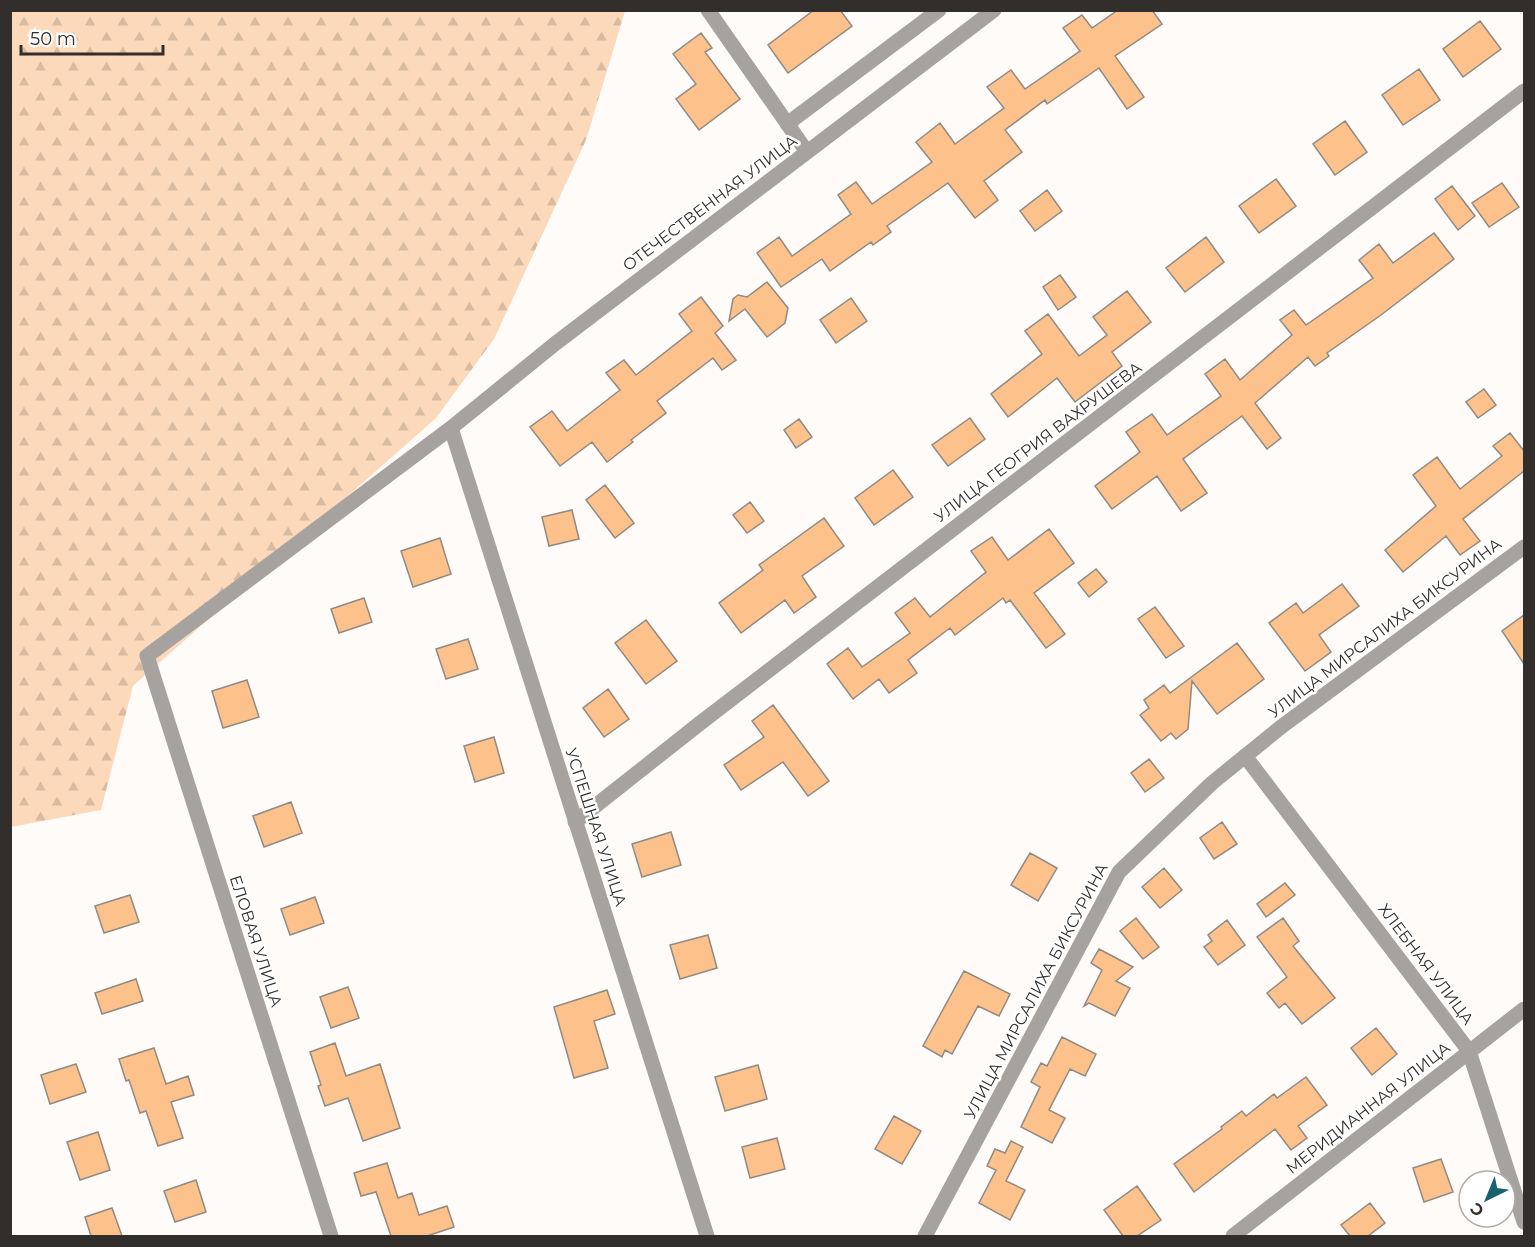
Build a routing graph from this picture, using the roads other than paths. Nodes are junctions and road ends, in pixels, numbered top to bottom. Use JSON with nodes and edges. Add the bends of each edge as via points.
{"nodes":[{"id":1,"x":708,"y":10,"type":"edge"},
{"id":2,"x":939,"y":10,"type":"edge"},
{"id":3,"x":994,"y":10,"type":"edge"},
{"id":4,"x":1524,"y":92,"type":"edge"},
{"id":5,"x":787,"y":124,"type":"junction"},
{"id":6,"x":807,"y":152,"type":"junction"},
{"id":7,"x":451,"y":428,"type":"junction"},
{"id":8,"x":1524,"y":547,"type":"edge"},
{"id":9,"x":147,"y":656,"type":"joint"},
{"id":10,"x":1245,"y":756,"type":"junction"},
{"id":11,"x":575,"y":822,"type":"junction"},
{"id":12,"x":1524,"y":1009,"type":"edge"},
{"id":13,"x":1469,"y":1051,"type":"junction"},
{"id":14,"x":1524,"y":1222,"type":"edge"},
{"id":15,"x":331,"y":1236,"type":"edge"},
{"id":16,"x":707,"y":1236,"type":"edge"},
{"id":17,"x":925,"y":1236,"type":"edge"},
{"id":18,"x":1233,"y":1236,"type":"edge"}],
"edges":[{"from":1,"to":5,"type":"street"},
{"from":2,"to":5,"type":"street"},
{"from":3,"to":6,"type":"street","name":"ОТЕЧЕСТВЕННАЯ УЛИЦА"},
{"from":4,"to":11,"type":"street","name":"УЛИЦА ГЕОГРИЯ ВАХРУШЕВА"},
{"from":5,"to":6,"type":"street"},
{"from":6,"to":7,"type":"street","name":"ОТЕЧЕСТВЕННАЯ УЛИЦА"},
{"from":7,"to":9,"type":"street","name":"ОТЕЧЕСТВЕННАЯ УЛИЦА"},
{"from":7,"to":11,"type":"street","name":"УСПЕШНАЯ УЛИЦА"},
{"from":8,"to":10,"type":"street","name":"УЛИЦА МИРСАЛИХА БИКСУРИНА"},
{"from":9,"to":15,"type":"street","name":"ЕЛОВАЯ УЛИЦА"},
{"from":10,"to":13,"type":"street","name":"ХЛЕБНАЯ УЛИЦА"},
{"from":10,"to":17,"type":"street","name":"УЛИЦА МИРСАЛИХА БИКСУРИНА","via":[[1119,872]]},
{"from":11,"to":16,"type":"street","name":"УСПЕШНАЯ УЛИЦА"},
{"from":12,"to":13,"type":"street","name":"МЕРИДИАННАЯ УЛИЦА"},
{"from":13,"to":14,"type":"street","name":"ХЛЕБНАЯ УЛИЦА"},
{"from":13,"to":18,"type":"street","name":"МЕРИДИАННАЯ УЛИЦА"}]}
